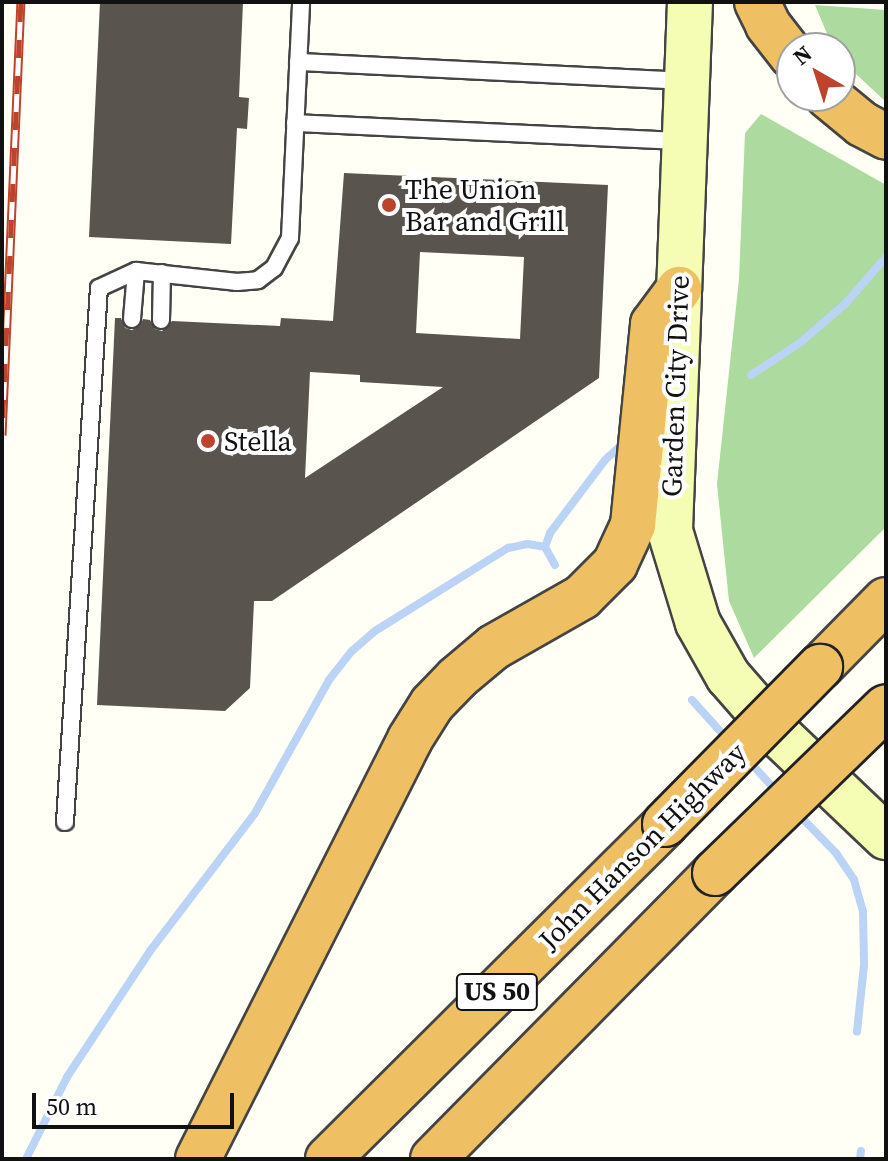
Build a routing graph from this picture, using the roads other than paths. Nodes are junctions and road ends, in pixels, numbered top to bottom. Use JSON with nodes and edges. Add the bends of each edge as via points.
{"nodes":[{"id":1,"x":301,"y":2,"type":"edge"},
{"id":2,"x":690,"y":2,"type":"edge"},
{"id":3,"x":757,"y":2,"type":"edge"},
{"id":4,"x":776,"y":35,"type":"edge"},
{"id":5,"x":298,"y":62,"type":"junction"},
{"id":6,"x":685,"y":82,"type":"junction"},
{"id":7,"x":847,"y":112,"type":"edge"},
{"id":8,"x":295,"y":123,"type":"junction"},
{"id":9,"x":886,"y":137,"type":"edge"},
{"id":10,"x":682,"y":141,"type":"junction"},
{"id":11,"x":136,"y":271,"type":"junction"},
{"id":12,"x":162,"y":273,"type":"junction"},
{"id":13,"x":679,"y":289,"type":"junction"},
{"id":14,"x":132,"y":319,"type":"dead end"},
{"id":15,"x":161,"y":320,"type":"dead end"},
{"id":16,"x":886,"y":600,"type":"edge"},
{"id":17,"x":886,"y":707,"type":"edge"},
{"id":18,"x":65,"y":822,"type":"dead end"},
{"id":19,"x":886,"y":837,"type":"edge"},
{"id":20,"x":198,"y":1159,"type":"edge"},
{"id":21,"x":328,"y":1159,"type":"edge"},
{"id":22,"x":433,"y":1159,"type":"edge"}],
"edges":[{"from":1,"to":5,"type":"lane"},
{"from":2,"to":6,"type":"main road","name":"Garden City Drive"},
{"from":3,"to":4,"type":"highway"},
{"from":5,"to":6,"type":"lane"},
{"from":5,"to":8,"type":"lane"},
{"from":6,"to":10,"type":"main road","name":"Garden City Drive"},
{"from":7,"to":9,"type":"highway"},
{"from":8,"to":10,"type":"lane"},
{"from":8,"to":12,"type":"lane","via":[[290,238],[274,268],[258,280],[237,282]]},
{"from":10,"to":13,"type":"main road","name":"Garden City Drive"},
{"from":11,"to":12,"type":"lane"},
{"from":11,"to":14,"type":"lane"},
{"from":11,"to":18,"type":"lane","via":[[99,288]]},
{"from":12,"to":15,"type":"lane"},
{"from":13,"to":19,"type":"main road","name":"Garden City Drive","via":[[670,531],[687,595],[711,651],[742,695]]},
{"from":13,"to":20,"type":"highway","via":[[653,324],[633,525],[615,564],[582,597],[494,647],[432,704]]},
{"from":16,"to":21,"type":"highway","name":"John Hanson Highway","number":"US 50","bridge":true},
{"from":17,"to":22,"type":"highway","number":"US 50","bridge":true}]}
